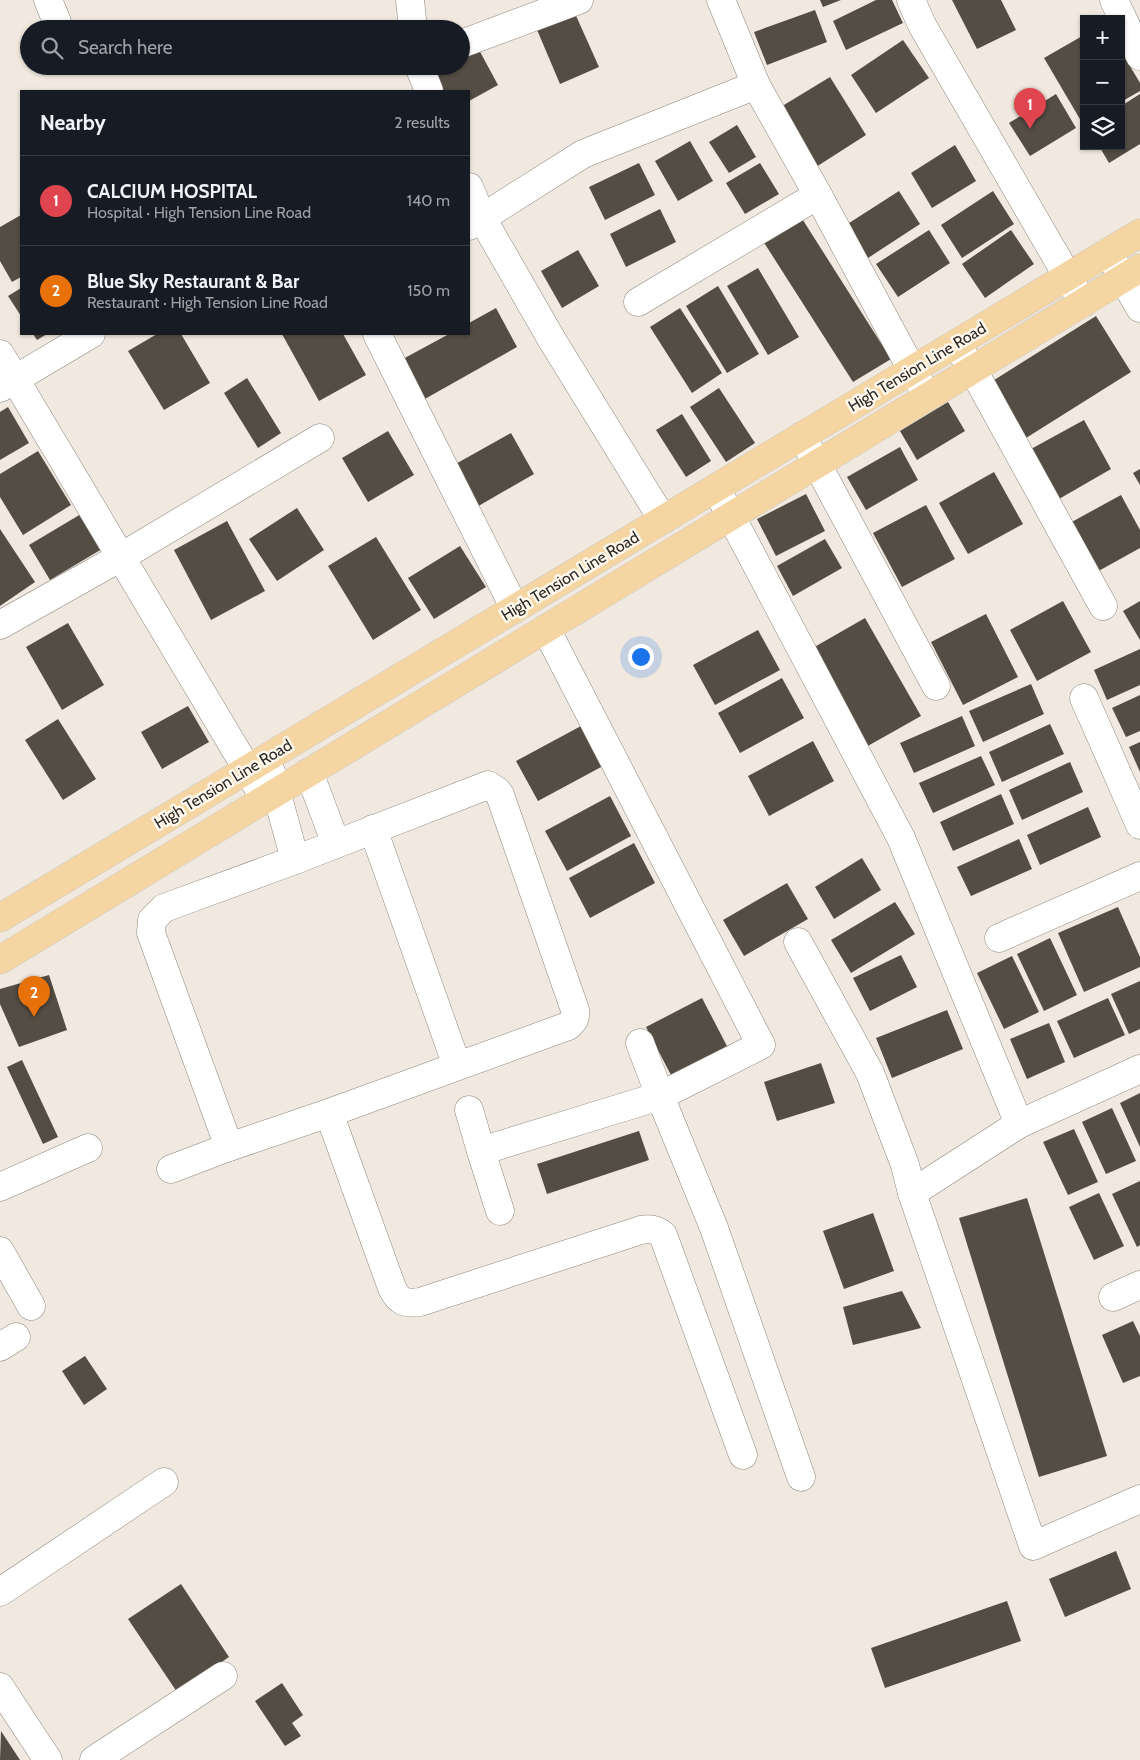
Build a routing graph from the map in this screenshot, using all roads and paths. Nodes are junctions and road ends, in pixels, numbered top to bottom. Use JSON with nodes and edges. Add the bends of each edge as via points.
{"nodes":[{"id":1,"x":410,"y":0,"type":"edge"},
{"id":2,"x":579,"y":0,"type":"edge"},
{"id":3,"x":721,"y":0,"type":"edge"},
{"id":4,"x":911,"y":0,"type":"edge"},
{"id":5,"x":1114,"y":0,"type":"edge"},
{"id":6,"x":412,"y":20,"type":"edge"},
{"id":7,"x":470,"y":41,"type":"edge"},
{"id":8,"x":1140,"y":56,"type":"edge"},
{"id":9,"x":423,"y":75,"type":"edge"},
{"id":10,"x":756,"y":85,"type":"junction"},
{"id":11,"x":429,"y":90,"type":"edge"},
{"id":12,"x":470,"y":193,"type":"edge"},
{"id":13,"x":818,"y":195,"type":"junction"},
{"id":14,"x":475,"y":222,"type":"edge"},
{"id":15,"x":1140,"y":233,"type":"edge"},
{"id":16,"x":1108,"y":252,"type":"junction"},
{"id":17,"x":1132,"y":273,"type":"edge"},
{"id":18,"x":1067,"y":277,"type":"junction"},
{"id":19,"x":638,"y":302,"type":"dead end"},
{"id":20,"x":1082,"y":303,"type":"junction"},
{"id":21,"x":1140,"y":308,"type":"edge"},
{"id":22,"x":88,"y":335,"type":"edge"},
{"id":23,"x":377,"y":335,"type":"edge"},
{"id":24,"x":956,"y":344,"type":"junction"},
{"id":25,"x":0,"y":354,"type":"edge"},
{"id":26,"x":912,"y":370,"type":"junction"},
{"id":27,"x":973,"y":370,"type":"junction"},
{"id":28,"x":7,"y":383,"type":"edge"},
{"id":29,"x":928,"y":397,"type":"junction"},
{"id":30,"x":802,"y":436,"type":"junction"},
{"id":31,"x":320,"y":438,"type":"dead end"},
{"id":32,"x":818,"y":464,"type":"junction"},
{"id":33,"x":716,"y":488,"type":"junction"},
{"id":34,"x":732,"y":516,"type":"junction"},
{"id":35,"x":663,"y":520,"type":"junction"},
{"id":36,"x":121,"y":557,"type":"junction"},
{"id":37,"x":1103,"y":606,"type":"dead end"},
{"id":38,"x":515,"y":609,"type":"junction"},
{"id":39,"x":0,"y":625,"type":"edge"},
{"id":40,"x":546,"y":629,"type":"junction"},
{"id":41,"x":936,"y":686,"type":"dead end"},
{"id":42,"x":1084,"y":698,"type":"dead end"},
{"id":43,"x":257,"y":764,"type":"junction"},
{"id":44,"x":309,"y":772,"type":"junction"},
{"id":45,"x":271,"y":796,"type":"junction"},
{"id":46,"x":1140,"y":826,"type":"edge"},
{"id":47,"x":373,"y":830,"type":"junction"},
{"id":48,"x":336,"y":844,"type":"junction"},
{"id":49,"x":295,"y":860,"type":"junction"},
{"id":50,"x":1140,"y":876,"type":"edge"},
{"id":51,"x":0,"y":918,"type":"edge"},
{"id":52,"x":999,"y":938,"type":"dead end"},
{"id":53,"x":798,"y":942,"type":"dead end"},
{"id":54,"x":0,"y":960,"type":"edge"},
{"id":55,"x":640,"y":1043,"type":"dead end"},
{"id":56,"x":457,"y":1066,"type":"junction"},
{"id":57,"x":1140,"y":1070,"type":"edge"},
{"id":58,"x":660,"y":1096,"type":"junction"},
{"id":59,"x":469,"y":1110,"type":"dead end"},
{"id":60,"x":329,"y":1112,"type":"junction"},
{"id":61,"x":1019,"y":1124,"type":"junction"},
{"id":62,"x":228,"y":1147,"type":"junction"},
{"id":63,"x":88,"y":1148,"type":"dead end"},
{"id":64,"x":481,"y":1151,"type":"junction"},
{"id":65,"x":171,"y":1169,"type":"dead end"},
{"id":66,"x":0,"y":1187,"type":"edge"},
{"id":67,"x":912,"y":1193,"type":"junction"},
{"id":68,"x":500,"y":1211,"type":"dead end"},
{"id":69,"x":0,"y":1251,"type":"edge"},
{"id":70,"x":1140,"y":1285,"type":"edge"},
{"id":71,"x":1113,"y":1297,"type":"dead end"},
{"id":72,"x":31,"y":1306,"type":"dead end"},
{"id":73,"x":743,"y":1455,"type":"dead end"},
{"id":74,"x":801,"y":1477,"type":"dead end"},
{"id":75,"x":164,"y":1482,"type":"dead end"},
{"id":76,"x":1140,"y":1499,"type":"edge"},
{"id":77,"x":0,"y":1592,"type":"edge"},
{"id":78,"x":223,"y":1676,"type":"dead end"},
{"id":79,"x":0,"y":1687,"type":"edge"},
{"id":80,"x":48,"y":1760,"type":"edge"},
{"id":81,"x":94,"y":1760,"type":"edge"}],
"edges":[{"from":1,"to":6,"type":"street"},
{"from":2,"to":7,"type":"street"},
{"from":3,"to":10,"type":"street"},
{"from":4,"to":18,"type":"street","via":[[922,25]]},
{"from":5,"to":8,"type":"street"},
{"from":9,"to":11,"type":"street"},
{"from":10,"to":13,"type":"street"},
{"from":10,"to":14,"type":"street","via":[[583,154]]},
{"from":12,"to":14,"type":"street"},
{"from":13,"to":19,"type":"street"},
{"from":13,"to":26,"type":"street"},
{"from":14,"to":35,"type":"street"},
{"from":15,"to":16,"type":"main road","name":"High Tension Line Road"},
{"from":16,"to":17,"type":"street"},
{"from":16,"to":18,"type":"main road","name":"High Tension Line Road"},
{"from":17,"to":20,"type":"main road"},
{"from":17,"to":21,"type":"street"},
{"from":18,"to":20,"type":"street"},
{"from":18,"to":24,"type":"main road","name":"High Tension Line Road"},
{"from":20,"to":27,"type":"main road"},
{"from":22,"to":28,"type":"street"},
{"from":23,"to":38,"type":"street"},
{"from":24,"to":26,"type":"main road","name":"High Tension Line Road"},
{"from":24,"to":27,"type":"street"},
{"from":25,"to":28,"type":"street"},
{"from":26,"to":29,"type":"street"},
{"from":26,"to":30,"type":"main road","name":"High Tension Line Road"},
{"from":27,"to":29,"type":"main road"},
{"from":27,"to":37,"type":"street"},
{"from":28,"to":36,"type":"street"},
{"from":29,"to":32,"type":"main road"},
{"from":30,"to":32,"type":"street"},
{"from":30,"to":33,"type":"main road","name":"High Tension Line Road"},
{"from":31,"to":36,"type":"street"},
{"from":32,"to":34,"type":"main road"},
{"from":32,"to":41,"type":"street"},
{"from":33,"to":34,"type":"street"},
{"from":33,"to":35,"type":"main road","name":"High Tension Line Road"},
{"from":34,"to":40,"type":"main road"},
{"from":34,"to":61,"type":"street","via":[[901,838]]},
{"from":35,"to":38,"type":"main road","name":"High Tension Line Road"},
{"from":36,"to":39,"type":"street"},
{"from":36,"to":43,"type":"street"},
{"from":38,"to":43,"type":"main road","name":"High Tension Line Road"},
{"from":40,"to":44,"type":"main road"},
{"from":40,"to":58,"type":"street","via":[[761,1045]]},
{"from":42,"to":46,"type":"street"},
{"from":43,"to":45,"type":"street"},
{"from":43,"to":51,"type":"main road","name":"High Tension Line Road"},
{"from":44,"to":45,"type":"main road"},
{"from":44,"to":48,"type":"street"},
{"from":45,"to":49,"type":"street"},
{"from":45,"to":54,"type":"main road"},
{"from":47,"to":48,"type":"street"},
{"from":47,"to":56,"type":"street"},
{"from":47,"to":56,"type":"street","via":[[482,786],[488,785],[500,795],[576,1014],[568,1026]]},
{"from":48,"to":49,"type":"street"},
{"from":49,"to":62,"type":"street","via":[[164,908],[152,920],[151,933]]},
{"from":50,"to":52,"type":"street"},
{"from":53,"to":67,"type":"street","via":[[870,1073],[905,1164]]},
{"from":55,"to":58,"type":"street"},
{"from":56,"to":60,"type":"street"},
{"from":57,"to":61,"type":"street"},
{"from":58,"to":64,"type":"street"},
{"from":58,"to":74,"type":"street","via":[[714,1228]]},
{"from":59,"to":64,"type":"street"},
{"from":60,"to":62,"type":"street"},
{"from":60,"to":73,"type":"street","via":[[392,1288],[401,1301],[420,1302],[641,1230],[657,1230],[663,1235]]},
{"from":61,"to":67,"type":"street"},
{"from":62,"to":65,"type":"street"},
{"from":63,"to":66,"type":"street"},
{"from":64,"to":68,"type":"street"},
{"from":67,"to":76,"type":"street","via":[[1033,1546]]},
{"from":69,"to":72,"type":"street"},
{"from":70,"to":71,"type":"street"},
{"from":75,"to":77,"type":"street"},
{"from":78,"to":81,"type":"street"},
{"from":79,"to":80,"type":"street"}]}
